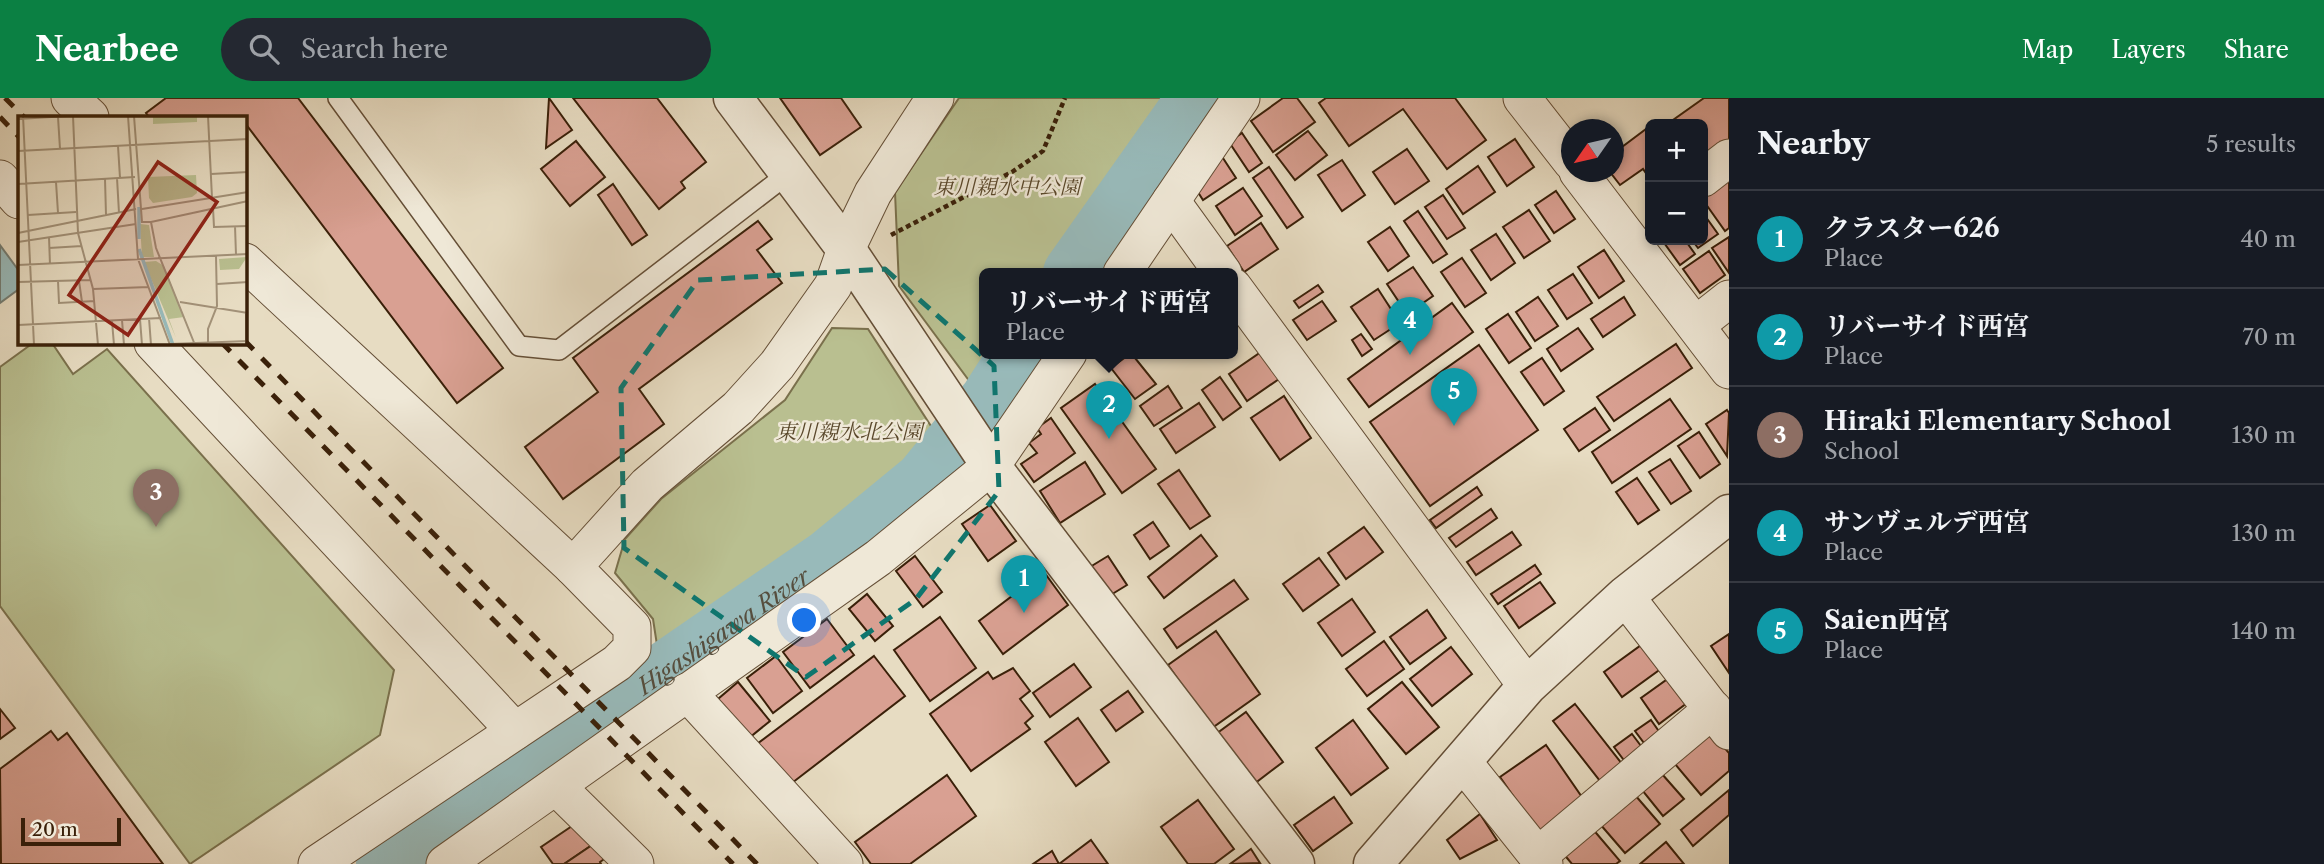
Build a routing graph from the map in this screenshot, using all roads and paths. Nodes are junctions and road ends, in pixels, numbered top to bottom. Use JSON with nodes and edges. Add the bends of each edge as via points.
{"nodes":[{"id":1,"x":338,"y":98,"type":"edge"},
{"id":2,"x":733,"y":98,"type":"edge"},
{"id":3,"x":935,"y":98,"type":"edge"},
{"id":4,"x":1065,"y":98,"type":"edge"},
{"id":5,"x":1241,"y":98,"type":"edge"},
{"id":6,"x":1522,"y":98,"type":"edge"},
{"id":7,"x":1561,"y":148,"type":"edge"},
{"id":8,"x":1729,"y":158,"type":"edge"},
{"id":9,"x":789,"y":173,"type":"junction"},
{"id":10,"x":1708,"y":174,"type":"edge"},
{"id":11,"x":0,"y":179,"type":"edge"},
{"id":12,"x":1590,"y":182,"type":"edge"},
{"id":13,"x":18,"y":199,"type":"edge"},
{"id":14,"x":1171,"y":201,"type":"junction"},
{"id":15,"x":1639,"y":225,"type":"edge"},
{"id":16,"x":891,"y":235,"type":"dead end"},
{"id":17,"x":846,"y":249,"type":"junction"},
{"id":18,"x":247,"y":264,"type":"edge"},
{"id":19,"x":1125,"y":268,"type":"edge"},
{"id":20,"x":1219,"y":268,"type":"edge"},
{"id":21,"x":1238,"y":293,"type":"edge"},
{"id":22,"x":1729,"y":299,"type":"edge"},
{"id":23,"x":1696,"y":324,"type":"junction"},
{"id":24,"x":155,"y":345,"type":"edge"},
{"id":25,"x":1063,"y":359,"type":"edge"},
{"id":26,"x":1729,"y":370,"type":"edge"},
{"id":27,"x":985,"y":457,"type":"junction"},
{"id":28,"x":1729,"y":514,"type":"edge"},
{"id":29,"x":573,"y":567,"type":"junction"},
{"id":30,"x":1625,"y":596,"type":"junction"},
{"id":31,"x":1527,"y":686,"type":"junction"},
{"id":32,"x":687,"y":692,"type":"junction"},
{"id":33,"x":1721,"y":720,"type":"edge"},
{"id":34,"x":514,"y":731,"type":"junction"},
{"id":35,"x":1462,"y":761,"type":"junction"},
{"id":36,"x":556,"y":786,"type":"junction"},
{"id":37,"x":1542,"y":859,"type":"edge"},
{"id":38,"x":317,"y":864,"type":"edge"},
{"id":39,"x":445,"y":864,"type":"edge"},
{"id":40,"x":635,"y":864,"type":"edge"},
{"id":41,"x":844,"y":864,"type":"edge"},
{"id":42,"x":1295,"y":864,"type":"edge"},
{"id":43,"x":1373,"y":864,"type":"edge"}],
"edges":[{"from":1,"to":9,"type":"lane","via":[[519,346],[559,350]]},
{"from":2,"to":9,"type":"street"},
{"from":3,"to":17,"type":"street","via":[[873,193]]},
{"from":4,"to":16,"type":"path","via":[[1043,150],[1012,172]]},
{"from":5,"to":14,"type":"street"},
{"from":6,"to":7,"type":"street"},
{"from":8,"to":10,"type":"street"},
{"from":9,"to":17,"type":"street"},
{"from":11,"to":13,"type":"street"},
{"from":12,"to":15,"type":"street"},
{"from":14,"to":19,"type":"street"},
{"from":14,"to":20,"type":"street"},
{"from":15,"to":23,"type":"street"},
{"from":17,"to":27,"type":"street"},
{"from":17,"to":29,"type":"street","via":[[833,286],[777,365],[738,408],[647,485]]},
{"from":18,"to":29,"type":"street"},
{"from":21,"to":31,"type":"street"},
{"from":22,"to":23,"type":"street"},
{"from":23,"to":26,"type":"street"},
{"from":24,"to":34,"type":"street"},
{"from":25,"to":27,"type":"street"},
{"from":27,"to":32,"type":"street","via":[[878,558]]},
{"from":27,"to":42,"type":"street"},
{"from":28,"to":30,"type":"street"},
{"from":29,"to":34,"type":"street","via":[[632,626],[632,648],[617,663]]},
{"from":30,"to":31,"type":"street"},
{"from":30,"to":33,"type":"street"},
{"from":31,"to":35,"type":"street"},
{"from":32,"to":36,"type":"street"},
{"from":32,"to":41,"type":"street"},
{"from":33,"to":37,"type":"street"},
{"from":34,"to":38,"type":"street"},
{"from":35,"to":37,"type":"street"},
{"from":35,"to":43,"type":"street"},
{"from":36,"to":39,"type":"street"},
{"from":36,"to":40,"type":"street"}]}
